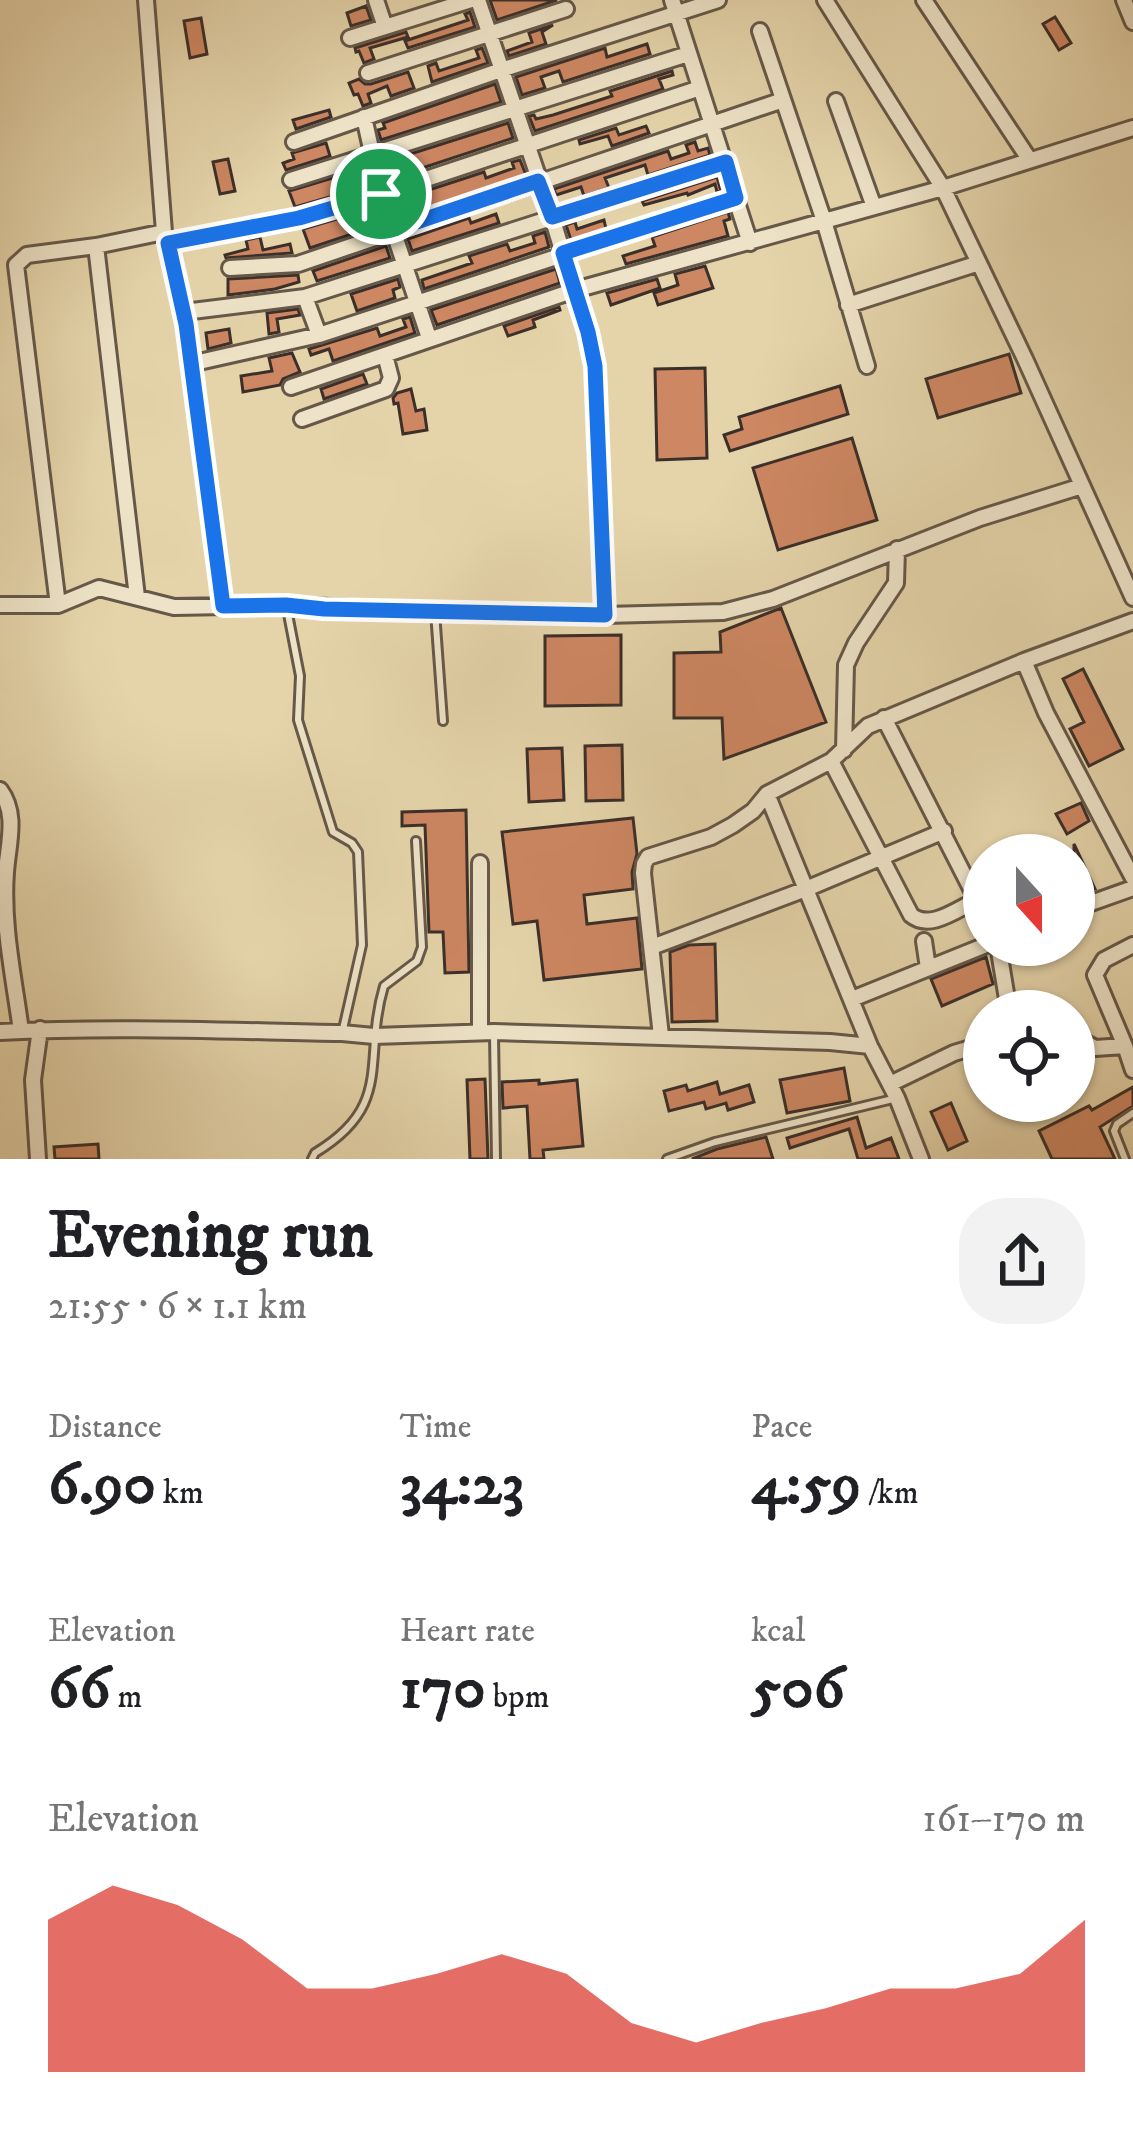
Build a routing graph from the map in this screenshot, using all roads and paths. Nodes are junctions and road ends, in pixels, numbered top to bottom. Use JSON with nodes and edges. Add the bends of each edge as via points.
{"nodes":[{"id":1,"x":146,"y":0,"type":"edge"},
{"id":2,"x":376,"y":0,"type":"edge"},
{"id":3,"x":474,"y":0,"type":"edge"},
{"id":4,"x":718,"y":0,"type":"edge"},
{"id":5,"x":825,"y":0,"type":"edge"},
{"id":6,"x":924,"y":0,"type":"edge"},
{"id":7,"x":1124,"y":0,"type":"edge"},
{"id":8,"x":675,"y":7,"type":"edge"},
{"id":9,"x":566,"y":9,"type":"dead end"},
{"id":10,"x":1133,"y":22,"type":"edge"},
{"id":11,"x":385,"y":27,"type":"junction"},
{"id":12,"x":760,"y":31,"type":"dead end"},
{"id":13,"x":489,"y":35,"type":"junction"},
{"id":14,"x":350,"y":38,"type":"dead end"},
{"id":15,"x":688,"y":54,"type":"junction"},
{"id":16,"x":501,"y":70,"type":"junction"},
{"id":17,"x":368,"y":73,"type":"dead end"},
{"id":18,"x":700,"y":88,"type":"junction"},
{"id":19,"x":783,"y":100,"type":"junction"},
{"id":20,"x":836,"y":100,"type":"dead end"},
{"id":21,"x":515,"y":108,"type":"junction"},
{"id":22,"x":364,"y":117,"type":"junction"},
{"id":23,"x":713,"y":126,"type":"junction"},
{"id":24,"x":1133,"y":128,"type":"edge"},
{"id":25,"x":294,"y":142,"type":"dead end"},
{"id":26,"x":526,"y":146,"type":"junction"},
{"id":27,"x":372,"y":154,"type":"junction"},
{"id":28,"x":1029,"y":159,"type":"junction"},
{"id":29,"x":726,"y":162,"type":"junction"},
{"id":30,"x":291,"y":180,"type":"dead end"},
{"id":31,"x":538,"y":181,"type":"junction"},
{"id":32,"x":943,"y":188,"type":"junction"},
{"id":33,"x":381,"y":194,"type":"junction"},
{"id":34,"x":736,"y":198,"type":"junction"},
{"id":35,"x":874,"y":207,"type":"junction"},
{"id":36,"x":552,"y":217,"type":"junction"},
{"id":37,"x":824,"y":221,"type":"junction"},
{"id":38,"x":393,"y":230,"type":"junction"},
{"id":39,"x":166,"y":237,"type":"junction"},
{"id":40,"x":750,"y":243,"type":"junction"},
{"id":41,"x":96,"y":246,"type":"junction"},
{"id":42,"x":563,"y":253,"type":"junction"},
{"id":43,"x":979,"y":263,"type":"junction"},
{"id":44,"x":404,"y":266,"type":"junction"},
{"id":45,"x":230,"y":268,"type":"dead end"},
{"id":46,"x":575,"y":290,"type":"junction"},
{"id":47,"x":305,"y":297,"type":"junction"},
{"id":48,"x":417,"y":303,"type":"junction"},
{"id":49,"x":848,"y":305,"type":"junction"},
{"id":50,"x":184,"y":312,"type":"junction"},
{"id":51,"x":319,"y":335,"type":"junction"},
{"id":52,"x":429,"y":338,"type":"junction"},
{"id":53,"x":385,"y":355,"type":"junction"},
{"id":54,"x":190,"y":364,"type":"junction"},
{"id":55,"x":867,"y":366,"type":"dead end"},
{"id":56,"x":291,"y":387,"type":"dead end"},
{"id":57,"x":302,"y":419,"type":"dead end"},
{"id":58,"x":1082,"y":486,"type":"junction"},
{"id":59,"x":897,"y":549,"type":"junction"},
{"id":60,"x":137,"y":598,"type":"junction"},
{"id":61,"x":1133,"y":598,"type":"edge"},
{"id":62,"x":0,"y":605,"type":"edge"},
{"id":63,"x":58,"y":605,"type":"junction"},
{"id":64,"x":286,"y":605,"type":"junction"},
{"id":65,"x":223,"y":606,"type":"junction"},
{"id":66,"x":435,"y":612,"type":"junction"},
{"id":67,"x":605,"y":615,"type":"junction"},
{"id":68,"x":1133,"y":621,"type":"edge"},
{"id":69,"x":1024,"y":661,"type":"junction"},
{"id":70,"x":884,"y":718,"type":"junction"},
{"id":71,"x":443,"y":722,"type":"dead end"},
{"id":72,"x":844,"y":750,"type":"junction"},
{"id":73,"x":831,"y":761,"type":"junction"},
{"id":74,"x":0,"y":790,"type":"edge"},
{"id":75,"x":766,"y":794,"type":"junction"},
{"id":76,"x":944,"y":832,"type":"junction"},
{"id":77,"x":416,"y":841,"type":"dead end"},
{"id":78,"x":882,"y":857,"type":"junction"},
{"id":79,"x":480,"y":863,"type":"dead end"},
{"id":80,"x":963,"y":871,"type":"edge"},
{"id":81,"x":1133,"y":878,"type":"edge"},
{"id":82,"x":1133,"y":888,"type":"edge"},
{"id":83,"x":806,"y":889,"type":"junction"},
{"id":84,"x":1095,"y":902,"type":"edge"},
{"id":85,"x":963,"y":912,"type":"edge"},
{"id":86,"x":4,"y":940,"type":"edge"},
{"id":87,"x":924,"y":940,"type":"dead end"},
{"id":88,"x":1133,"y":945,"type":"edge"},
{"id":89,"x":652,"y":947,"type":"junction"},
{"id":90,"x":963,"y":954,"type":"edge"},
{"id":91,"x":928,"y":968,"type":"junction"},
{"id":92,"x":852,"y":999,"type":"junction"},
{"id":93,"x":40,"y":1029,"type":"junction"},
{"id":94,"x":21,"y":1030,"type":"junction"},
{"id":95,"x":0,"y":1032,"type":"edge"},
{"id":96,"x":487,"y":1032,"type":"junction"},
{"id":97,"x":342,"y":1033,"type":"junction"},
{"id":98,"x":374,"y":1036,"type":"junction"},
{"id":99,"x":661,"y":1036,"type":"junction"},
{"id":100,"x":870,"y":1046,"type":"junction"},
{"id":101,"x":1125,"y":1046,"type":"junction"},
{"id":102,"x":1095,"y":1048,"type":"edge"},
{"id":103,"x":963,"y":1050,"type":"edge"},
{"id":104,"x":1133,"y":1070,"type":"edge"},
{"id":105,"x":893,"y":1091,"type":"junction"},
{"id":106,"x":1133,"y":1113,"type":"edge"},
{"id":107,"x":38,"y":1159,"type":"edge"},
{"id":108,"x":312,"y":1159,"type":"edge"},
{"id":109,"x":496,"y":1159,"type":"edge"},
{"id":110,"x":667,"y":1159,"type":"edge"},
{"id":111,"x":921,"y":1159,"type":"edge"},
{"id":112,"x":1125,"y":1159,"type":"edge"}],
"edges":[{"from":1,"to":39,"type":"street"},
{"from":2,"to":11,"type":"street"},
{"from":3,"to":11,"type":"street"},
{"from":3,"to":13,"type":"street"},
{"from":4,"to":8,"type":"street"},
{"from":5,"to":32,"type":"street"},
{"from":6,"to":28,"type":"street"},
{"from":7,"to":10,"type":"street"},
{"from":8,"to":15,"type":"street"},
{"from":8,"to":16,"type":"street"},
{"from":9,"to":13,"type":"street"},
{"from":11,"to":14,"type":"street"},
{"from":12,"to":19,"type":"street"},
{"from":13,"to":16,"type":"street"},
{"from":13,"to":17,"type":"street"},
{"from":15,"to":18,"type":"street"},
{"from":15,"to":21,"type":"street"},
{"from":16,"to":21,"type":"street"},
{"from":16,"to":22,"type":"street"},
{"from":18,"to":23,"type":"street"},
{"from":18,"to":26,"type":"street"},
{"from":19,"to":23,"type":"street"},
{"from":19,"to":37,"type":"street"},
{"from":20,"to":35,"type":"street"},
{"from":21,"to":26,"type":"street"},
{"from":21,"to":27,"type":"street"},
{"from":22,"to":25,"type":"street"},
{"from":22,"to":27,"type":"street"},
{"from":23,"to":29,"type":"street"},
{"from":23,"to":31,"type":"street"},
{"from":24,"to":28,"type":"street"},
{"from":26,"to":31,"type":"street"},
{"from":26,"to":33,"type":"street"},
{"from":27,"to":30,"type":"street"},
{"from":27,"to":33,"type":"street"},
{"from":28,"to":32,"type":"street"},
{"from":29,"to":34,"type":"street"},
{"from":29,"to":36,"type":"street"},
{"from":31,"to":36,"type":"street"},
{"from":31,"to":38,"type":"street"},
{"from":32,"to":35,"type":"street"},
{"from":32,"to":43,"type":"street"},
{"from":33,"to":38,"type":"street"},
{"from":33,"to":39,"type":"street","via":[[299,218]]},
{"from":34,"to":40,"type":"street"},
{"from":34,"to":42,"type":"street"},
{"from":35,"to":37,"type":"street"},
{"from":36,"to":42,"type":"street"},
{"from":36,"to":44,"type":"street"},
{"from":37,"to":40,"type":"street"},
{"from":37,"to":49,"type":"street"},
{"from":38,"to":44,"type":"street"},
{"from":38,"to":45,"type":"street","via":[[298,264]]},
{"from":39,"to":41,"type":"street"},
{"from":39,"to":50,"type":"street"},
{"from":40,"to":46,"type":"street"},
{"from":41,"to":60,"type":"street"},
{"from":41,"to":63,"type":"street","via":[[27,255],[16,265]]},
{"from":42,"to":46,"type":"street"},
{"from":42,"to":48,"type":"street"},
{"from":43,"to":49,"type":"street"},
{"from":43,"to":58,"type":"street"},
{"from":44,"to":47,"type":"street"},
{"from":44,"to":48,"type":"street"},
{"from":46,"to":52,"type":"street"},
{"from":46,"to":67,"type":"street","via":[[595,366]]},
{"from":47,"to":50,"type":"street"},
{"from":47,"to":51,"type":"street"},
{"from":48,"to":51,"type":"street"},
{"from":48,"to":52,"type":"street"},
{"from":49,"to":55,"type":"street"},
{"from":50,"to":54,"type":"street"},
{"from":51,"to":54,"type":"street"},
{"from":52,"to":53,"type":"street"},
{"from":53,"to":56,"type":"street"},
{"from":53,"to":57,"type":"street","via":[[386,389]]},
{"from":54,"to":65,"type":"street"},
{"from":58,"to":59,"type":"street"},
{"from":58,"to":61,"type":"street"},
{"from":59,"to":67,"type":"street","via":[[723,612]]},
{"from":59,"to":72,"type":"street","via":[[896,583],[846,665]]},
{"from":60,"to":63,"type":"street","via":[[99,588]]},
{"from":60,"to":65,"type":"street"},
{"from":62,"to":63,"type":"street"},
{"from":64,"to":65,"type":"street"},
{"from":64,"to":66,"type":"street"},
{"from":64,"to":97,"type":"lane","via":[[301,676],[302,736],[333,832],[358,852],[361,956]]},
{"from":66,"to":67,"type":"street"},
{"from":66,"to":71,"type":"lane"},
{"from":68,"to":69,"type":"street"},
{"from":69,"to":70,"type":"street"},
{"from":69,"to":81,"type":"street"},
{"from":70,"to":72,"type":"street"},
{"from":70,"to":76,"type":"street"},
{"from":72,"to":73,"type":"street"},
{"from":73,"to":75,"type":"street"},
{"from":73,"to":78,"type":"street"},
{"from":74,"to":86,"type":"street","via":[[11,822]]},
{"from":75,"to":83,"type":"street"},
{"from":75,"to":89,"type":"street","via":[[711,837],[648,857]]},
{"from":76,"to":78,"type":"street"},
{"from":76,"to":80,"type":"street"},
{"from":77,"to":98,"type":"lane","via":[[422,947],[417,961],[384,986]]},
{"from":78,"to":83,"type":"street"},
{"from":78,"to":85,"type":"street","via":[[917,921]]},
{"from":79,"to":96,"type":"street"},
{"from":82,"to":84,"type":"street"},
{"from":83,"to":89,"type":"street"},
{"from":83,"to":92,"type":"street"},
{"from":86,"to":94,"type":"street"},
{"from":87,"to":91,"type":"street"},
{"from":88,"to":101,"type":"street","via":[[1104,960],[1096,975]]},
{"from":89,"to":99,"type":"street"},
{"from":90,"to":91,"type":"street"},
{"from":91,"to":92,"type":"street"},
{"from":92,"to":100,"type":"street"},
{"from":93,"to":94,"type":"street"},
{"from":93,"to":97,"type":"street"},
{"from":93,"to":107,"type":"street","via":[[33,1080]]},
{"from":94,"to":95,"type":"street"},
{"from":96,"to":98,"type":"street"},
{"from":96,"to":99,"type":"street"},
{"from":96,"to":109,"type":"lane"},
{"from":97,"to":98,"type":"street"},
{"from":98,"to":108,"type":"lane","via":[[366,1101],[350,1128]]},
{"from":99,"to":100,"type":"street"},
{"from":100,"to":105,"type":"street"},
{"from":101,"to":102,"type":"street"},
{"from":101,"to":104,"type":"street"},
{"from":103,"to":105,"type":"street"},
{"from":105,"to":110,"type":"lane"},
{"from":105,"to":111,"type":"street"},
{"from":106,"to":112,"type":"lane","via":[[1114,1131]]}]}
